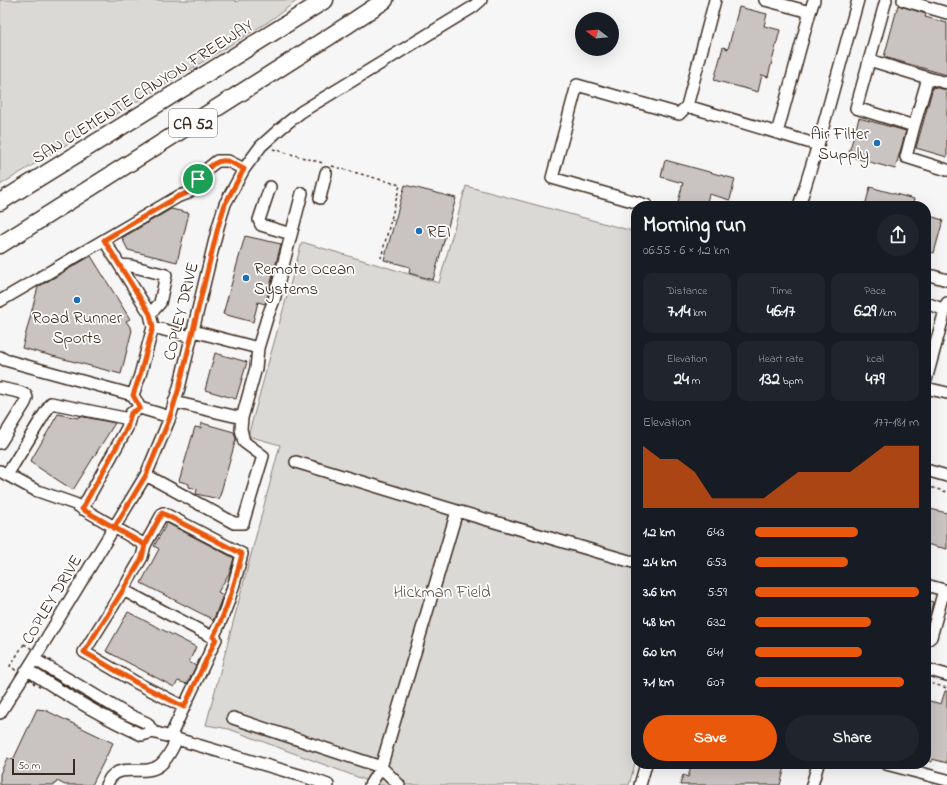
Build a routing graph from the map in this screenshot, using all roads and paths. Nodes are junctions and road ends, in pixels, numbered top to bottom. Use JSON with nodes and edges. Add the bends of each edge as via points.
{"nodes":[{"id":1,"x":325,"y":0,"type":"edge"},
{"id":2,"x":385,"y":0,"type":"edge"},
{"id":3,"x":481,"y":0,"type":"edge"},
{"id":4,"x":715,"y":0,"type":"edge"},
{"id":5,"x":765,"y":0,"type":"edge"},
{"id":6,"x":814,"y":0,"type":"edge"},
{"id":7,"x":858,"y":0,"type":"edge"},
{"id":8,"x":886,"y":0,"type":"edge"},
{"id":9,"x":903,"y":0,"type":"edge"},
{"id":10,"x":784,"y":2,"type":"edge"},
{"id":11,"x":810,"y":12,"type":"junction"},
{"id":12,"x":947,"y":13,"type":"edge"},
{"id":13,"x":869,"y":60,"type":"junction"},
{"id":14,"x":928,"y":78,"type":"junction"},
{"id":15,"x":947,"y":83,"type":"edge"},
{"id":16,"x":687,"y":106,"type":"junction"},
{"id":17,"x":914,"y":126,"type":"junction"},
{"id":18,"x":777,"y":133,"type":"junction"},
{"id":19,"x":265,"y":143,"type":"junction"},
{"id":20,"x":818,"y":145,"type":"junction"},
{"id":21,"x":244,"y":169,"type":"junction"},
{"id":22,"x":947,"y":170,"type":"edge"},
{"id":23,"x":326,"y":173,"type":"dead end"},
{"id":24,"x":270,"y":187,"type":"dead end"},
{"id":25,"x":302,"y":193,"type":"dead end"},
{"id":26,"x":320,"y":198,"type":"dead end"},
{"id":27,"x":632,"y":201,"type":"edge"},
{"id":28,"x":800,"y":201,"type":"edge"},
{"id":29,"x":0,"y":202,"type":"edge"},
{"id":30,"x":391,"y":220,"type":"junction"},
{"id":31,"x":395,"y":220,"type":"dead end"},
{"id":32,"x":292,"y":234,"type":"junction"},
{"id":33,"x":104,"y":240,"type":"junction"},
{"id":34,"x":0,"y":245,"type":"edge"},
{"id":35,"x":381,"y":258,"type":"dead end"},
{"id":36,"x":120,"y":265,"type":"junction"},
{"id":37,"x":931,"y":275,"type":"edge"},
{"id":38,"x":947,"y":280,"type":"edge"},
{"id":39,"x":0,"y":301,"type":"edge"},
{"id":40,"x":931,"y":304,"type":"edge"},
{"id":41,"x":946,"y":306,"type":"edge"},
{"id":42,"x":150,"y":314,"type":"junction"},
{"id":43,"x":153,"y":327,"type":"junction"},
{"id":44,"x":192,"y":334,"type":"junction"},
{"id":45,"x":258,"y":348,"type":"junction"},
{"id":46,"x":931,"y":353,"type":"edge"},
{"id":47,"x":0,"y":357,"type":"edge"},
{"id":48,"x":0,"y":388,"type":"edge"},
{"id":49,"x":931,"y":389,"type":"edge"},
{"id":50,"x":947,"y":393,"type":"edge"},
{"id":51,"x":133,"y":395,"type":"junction"},
{"id":52,"x":174,"y":402,"type":"junction"},
{"id":53,"x":140,"y":408,"type":"junction"},
{"id":54,"x":170,"y":417,"type":"junction"},
{"id":55,"x":242,"y":418,"type":"junction"},
{"id":56,"x":129,"y":419,"type":"junction"},
{"id":57,"x":0,"y":443,"type":"edge"},
{"id":58,"x":296,"y":462,"type":"dead end"},
{"id":59,"x":931,"y":471,"type":"edge"},
{"id":60,"x":4,"y":473,"type":"edge"},
{"id":61,"x":146,"y":475,"type":"junction"},
{"id":62,"x":947,"y":476,"type":"edge"},
{"id":63,"x":931,"y":487,"type":"edge"},
{"id":64,"x":947,"y":492,"type":"edge"},
{"id":65,"x":82,"y":509,"type":"junction"},
{"id":66,"x":457,"y":511,"type":"junction"},
{"id":67,"x":114,"y":528,"type":"junction"},
{"id":68,"x":145,"y":545,"type":"junction"},
{"id":69,"x":631,"y":562,"type":"edge"},
{"id":70,"x":931,"y":586,"type":"edge"},
{"id":71,"x":123,"y":590,"type":"junction"},
{"id":72,"x":215,"y":633,"type":"junction"},
{"id":73,"x":931,"y":637,"type":"edge"},
{"id":74,"x":34,"y":659,"type":"junction"},
{"id":75,"x":28,"y":670,"type":"junction"},
{"id":76,"x":931,"y":670,"type":"edge"},
{"id":77,"x":947,"y":675,"type":"edge"},
{"id":78,"x":931,"y":683,"type":"edge"},
{"id":79,"x":947,"y":688,"type":"edge"},
{"id":80,"x":184,"y":707,"type":"junction"},
{"id":81,"x":0,"y":713,"type":"edge"},
{"id":82,"x":233,"y":718,"type":"dead end"},
{"id":83,"x":153,"y":732,"type":"junction"},
{"id":84,"x":174,"y":738,"type":"junction"},
{"id":85,"x":381,"y":767,"type":"junction"},
{"id":86,"x":645,"y":769,"type":"edge"},
{"id":87,"x":817,"y":769,"type":"edge"},
{"id":88,"x":905,"y":769,"type":"edge"},
{"id":89,"x":947,"y":780,"type":"edge"},
{"id":90,"x":106,"y":785,"type":"edge"},
{"id":91,"x":328,"y":785,"type":"edge"},
{"id":92,"x":370,"y":785,"type":"edge"},
{"id":93,"x":399,"y":785,"type":"edge"},
{"id":94,"x":640,"y":785,"type":"edge"},
{"id":95,"x":812,"y":785,"type":"edge"}],
"edges":[{"from":1,"to":29,"type":"highway","name":"SAN CLEMENTE CANYON FREEWAY","number":"CA 52"},
{"from":2,"to":34,"type":"highway","number":"CA 52"},
{"from":3,"to":19,"type":"street","name":"COPLEY DRIVE","via":[[302,112]]},
{"from":4,"to":16,"type":"street"},
{"from":5,"to":10,"type":"street"},
{"from":6,"to":11,"type":"street"},
{"from":7,"to":20,"type":"street"},
{"from":8,"to":13,"type":"street"},
{"from":9,"to":12,"type":"street"},
{"from":10,"to":11,"type":"street"},
{"from":11,"to":18,"type":"street"},
{"from":13,"to":14,"type":"street"},
{"from":13,"to":17,"type":"street","via":[[856,108]]},
{"from":14,"to":15,"type":"street"},
{"from":14,"to":17,"type":"street"},
{"from":16,"to":18,"type":"street"},
{"from":16,"to":27,"type":"street","via":[[679,114],[577,85],[552,178]]},
{"from":17,"to":22,"type":"street","via":[[906,157]]},
{"from":18,"to":20,"type":"street"},
{"from":19,"to":21,"type":"street","name":"COPLEY DRIVE"},
{"from":19,"to":30,"type":"path","via":[[276,150],[400,185]]},
{"from":20,"to":28,"type":"street"},
{"from":21,"to":33,"type":"street","via":[[228,161],[217,161],[186,194]]},
{"from":21,"to":44,"type":"street","name":"COPLEY DRIVE","via":[[225,204]]},
{"from":23,"to":26,"type":"street"},
{"from":24,"to":32,"type":"street","via":[[259,220],[261,224]]},
{"from":25,"to":32,"type":"street"},
{"from":30,"to":31,"type":"path"},
{"from":30,"to":35,"type":"path"},
{"from":32,"to":45,"type":"street"},
{"from":33,"to":36,"type":"street"},
{"from":33,"to":39,"type":"street"},
{"from":36,"to":42,"type":"street"},
{"from":36,"to":42,"type":"street","via":[[166,275],[160,303]]},
{"from":37,"to":38,"type":"street"},
{"from":40,"to":41,"type":"street"},
{"from":41,"to":46,"type":"street"},
{"from":42,"to":43,"type":"street"},
{"from":43,"to":44,"type":"street"},
{"from":43,"to":51,"type":"street"},
{"from":44,"to":45,"type":"street"},
{"from":44,"to":52,"type":"street","name":"COPLEY DRIVE"},
{"from":45,"to":55,"type":"street","via":[[256,368]]},
{"from":47,"to":51,"type":"street"},
{"from":48,"to":57,"type":"street","via":[[19,392],[27,398]]},
{"from":49,"to":50,"type":"street"},
{"from":51,"to":53,"type":"street"},
{"from":52,"to":54,"type":"street","name":"COPLEY DRIVE"},
{"from":52,"to":55,"type":"street"},
{"from":53,"to":54,"type":"street"},
{"from":53,"to":56,"type":"street","via":[[131,413]]},
{"from":54,"to":61,"type":"street","name":"COPLEY DRIVE"},
{"from":55,"to":61,"type":"street","via":[[244,442],[263,456],[243,523],[234,523]]},
{"from":56,"to":60,"type":"street","via":[[51,403]]},
{"from":56,"to":65,"type":"street","via":[[127,428]]},
{"from":58,"to":66,"type":"street"},
{"from":59,"to":62,"type":"street"},
{"from":60,"to":65,"type":"street","via":[[35,490],[75,504]]},
{"from":61,"to":67,"type":"street","name":"COPLEY DRIVE"},
{"from":63,"to":64,"type":"path"},
{"from":65,"to":67,"type":"street"},
{"from":66,"to":69,"type":"street"},
{"from":66,"to":85,"type":"street"},
{"from":67,"to":68,"type":"street"},
{"from":67,"to":74,"type":"street","name":"COPLEY DRIVE"},
{"from":68,"to":71,"type":"street","via":[[142,558]]},
{"from":68,"to":72,"type":"street","via":[[162,513],[242,554],[233,588]]},
{"from":70,"to":73,"type":"street","via":[[944,590]]},
{"from":71,"to":72,"type":"street"},
{"from":71,"to":80,"type":"street","via":[[84,652]]},
{"from":72,"to":80,"type":"street","via":[[216,639]]},
{"from":74,"to":75,"type":"street","name":"COPLEY DRIVE"},
{"from":74,"to":83,"type":"street","via":[[125,713],[147,723]]},
{"from":75,"to":81,"type":"street","name":"COPLEY DRIVE"},
{"from":75,"to":83,"type":"street","via":[[121,726],[142,735]]},
{"from":76,"to":77,"type":"street"},
{"from":78,"to":79,"type":"path"},
{"from":80,"to":84,"type":"street"},
{"from":82,"to":85,"type":"street"},
{"from":83,"to":84,"type":"street"},
{"from":84,"to":90,"type":"street","via":[[169,755],[161,764],[152,770],[117,772]]},
{"from":84,"to":91,"type":"street"},
{"from":85,"to":92,"type":"street"},
{"from":85,"to":93,"type":"street"},
{"from":86,"to":94,"type":"street"},
{"from":87,"to":95,"type":"street"},
{"from":88,"to":89,"type":"street"}]}
